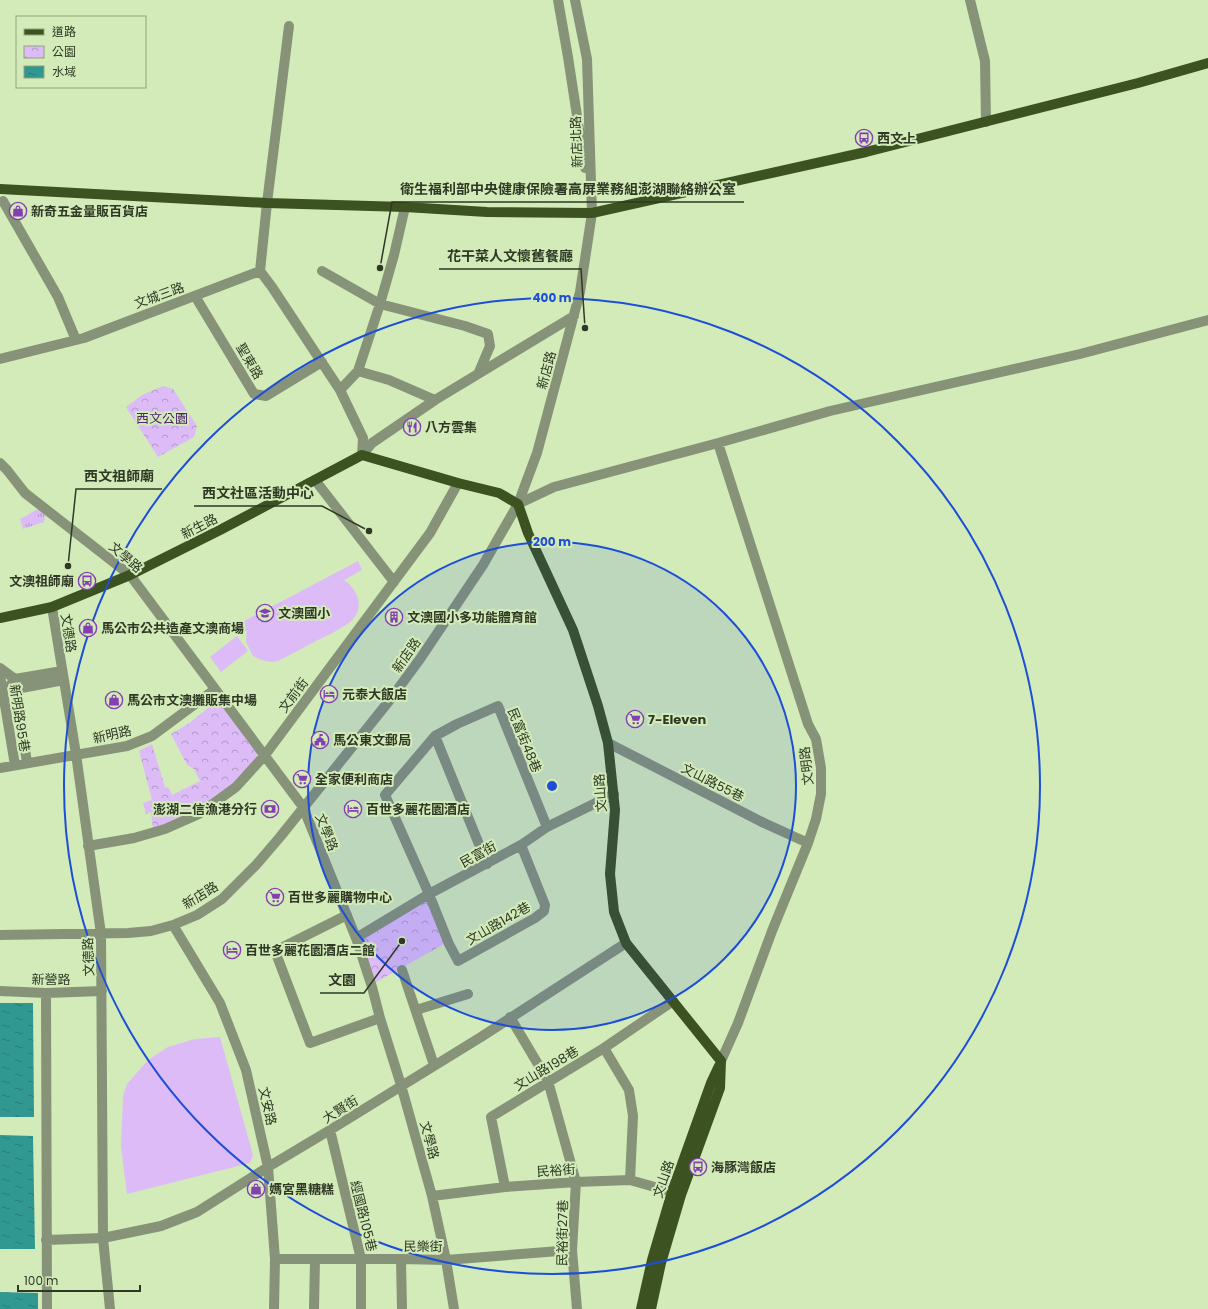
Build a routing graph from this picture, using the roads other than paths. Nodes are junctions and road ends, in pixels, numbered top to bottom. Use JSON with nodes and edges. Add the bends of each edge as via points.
{"nodes":[{"id":1,"x":558,"y":0,"type":"edge"},
{"id":2,"x":575,"y":0,"type":"edge"},
{"id":3,"x":970,"y":0,"type":"edge"},
{"id":4,"x":289,"y":26,"type":"dead end"},
{"id":5,"x":1208,"y":63,"type":"edge"},
{"id":6,"x":986,"y":122,"type":"junction"},
{"id":7,"x":0,"y":188,"type":"edge"},
{"id":8,"x":3,"y":202,"type":"dead end"},
{"id":9,"x":267,"y":203,"type":"junction"},
{"id":10,"x":404,"y":207,"type":"junction"},
{"id":11,"x":592,"y":213,"type":"junction"},
{"id":12,"x":260,"y":271,"type":"junction"},
{"id":13,"x":322,"y":271,"type":"dead end"},
{"id":14,"x":195,"y":296,"type":"junction"},
{"id":15,"x":380,"y":304,"type":"junction"},
{"id":16,"x":574,"y":316,"type":"junction"},
{"id":17,"x":1208,"y":320,"type":"edge"},
{"id":18,"x":76,"y":340,"type":"junction"},
{"id":19,"x":0,"y":359,"type":"edge"},
{"id":20,"x":322,"y":362,"type":"junction"},
{"id":21,"x":358,"y":371,"type":"junction"},
{"id":22,"x":479,"y":372,"type":"junction"},
{"id":23,"x":340,"y":390,"type":"junction"},
{"id":24,"x":435,"y":400,"type":"junction"},
{"id":25,"x":718,"y":443,"type":"junction"},
{"id":26,"x":362,"y":455,"type":"junction"},
{"id":27,"x":0,"y":463,"type":"edge"},
{"id":28,"x":315,"y":480,"type":"junction"},
{"id":29,"x":458,"y":483,"type":"junction"},
{"id":30,"x":518,"y":504,"type":"junction"},
{"id":31,"x":130,"y":575,"type":"junction"},
{"id":32,"x":394,"y":582,"type":"junction"},
{"id":33,"x":52,"y":607,"type":"junction"},
{"id":34,"x":0,"y":618,"type":"edge"},
{"id":35,"x":0,"y":668,"type":"edge"},
{"id":36,"x":0,"y":676,"type":"edge"},
{"id":37,"x":63,"y":676,"type":"junction"},
{"id":38,"x":15,"y":684,"type":"junction"},
{"id":39,"x":214,"y":690,"type":"junction"},
{"id":40,"x":435,"y":736,"type":"junction"},
{"id":41,"x":608,"y":743,"type":"junction"},
{"id":42,"x":76,"y":754,"type":"junction"},
{"id":43,"x":265,"y":755,"type":"junction"},
{"id":44,"x":27,"y":763,"type":"junction"},
{"id":45,"x":15,"y":765,"type":"junction"},
{"id":46,"x":0,"y":768,"type":"edge"},
{"id":47,"x":614,"y":794,"type":"junction"},
{"id":48,"x":303,"y":807,"type":"junction"},
{"id":49,"x":546,"y":828,"type":"junction"},
{"id":50,"x":808,"y":843,"type":"junction"},
{"id":51,"x":521,"y":845,"type":"junction"},
{"id":52,"x":88,"y":846,"type":"junction"},
{"id":53,"x":487,"y":864,"type":"junction"},
{"id":54,"x":429,"y":894,"type":"junction"},
{"id":55,"x":347,"y":915,"type":"junction"},
{"id":56,"x":173,"y":925,"type":"junction"},
{"id":57,"x":101,"y":934,"type":"junction"},
{"id":58,"x":0,"y":935,"type":"edge"},
{"id":59,"x":356,"y":938,"type":"junction"},
{"id":60,"x":626,"y":943,"type":"junction"},
{"id":61,"x":402,"y":970,"type":"dead end"},
{"id":62,"x":0,"y":991,"type":"edge"},
{"id":63,"x":102,"y":991,"type":"junction"},
{"id":64,"x":46,"y":993,"type":"junction"},
{"id":65,"x":468,"y":994,"type":"dead end"},
{"id":66,"x":673,"y":1001,"type":"junction"},
{"id":67,"x":416,"y":1010,"type":"junction"},
{"id":68,"x":510,"y":1017,"type":"junction"},
{"id":69,"x":380,"y":1018,"type":"junction"},
{"id":70,"x":604,"y":1048,"type":"junction"},
{"id":71,"x":721,"y":1061,"type":"junction"},
{"id":72,"x":434,"y":1065,"type":"junction"},
{"id":73,"x":548,"y":1081,"type":"junction"},
{"id":74,"x":401,"y":1085,"type":"junction"},
{"id":75,"x":330,"y":1130,"type":"junction"},
{"id":76,"x":268,"y":1167,"type":"junction"},
{"id":77,"x":630,"y":1180,"type":"junction"},
{"id":78,"x":576,"y":1182,"type":"junction"},
{"id":79,"x":505,"y":1187,"type":"junction"},
{"id":80,"x":677,"y":1193,"type":"junction"},
{"id":81,"x":432,"y":1196,"type":"junction"},
{"id":82,"x":103,"y":1238,"type":"junction"},
{"id":83,"x":46,"y":1240,"type":"junction"},
{"id":84,"x":572,"y":1250,"type":"junction"},
{"id":85,"x":274,"y":1259,"type":"junction"},
{"id":86,"x":316,"y":1259,"type":"junction"},
{"id":87,"x":361,"y":1259,"type":"junction"},
{"id":88,"x":401,"y":1259,"type":"junction"},
{"id":89,"x":446,"y":1260,"type":"junction"},
{"id":90,"x":47,"y":1309,"type":"edge"},
{"id":91,"x":110,"y":1309,"type":"edge"},
{"id":92,"x":274,"y":1309,"type":"edge"},
{"id":93,"x":314,"y":1309,"type":"edge"},
{"id":94,"x":360,"y":1309,"type":"edge"},
{"id":95,"x":402,"y":1309,"type":"edge"},
{"id":96,"x":454,"y":1309,"type":"edge"},
{"id":97,"x":577,"y":1309,"type":"edge"},
{"id":98,"x":641,"y":1309,"type":"edge"},
{"id":99,"x":651,"y":1309,"type":"edge"}],
"edges":[{"from":1,"to":11,"type":"street","name":"新店北路"},
{"from":2,"to":11,"type":"street","name":"新店北路","via":[[587,59]]},
{"from":3,"to":6,"type":"street","via":[[985,61]]},
{"from":4,"to":9,"type":"street"},
{"from":5,"to":6,"type":"main road","via":[[1138,84]]},
{"from":6,"to":11,"type":"main road","via":[[847,157]]},
{"from":7,"to":9,"type":"main road"},
{"from":8,"to":18,"type":"street","via":[[58,297]]},
{"from":9,"to":10,"type":"main road"},
{"from":9,"to":12,"type":"street"},
{"from":10,"to":11,"type":"main road","via":[[487,212]]},
{"from":10,"to":15,"type":"street"},
{"from":11,"to":16,"type":"street","name":"新店路"},
{"from":12,"to":14,"type":"street","name":"文城三路"},
{"from":12,"to":20,"type":"street"},
{"from":13,"to":15,"type":"street"},
{"from":14,"to":18,"type":"street","name":"文城三路"},
{"from":14,"to":20,"type":"street","name":"聖東路","via":[[254,394],[266,396]]},
{"from":15,"to":21,"type":"street"},
{"from":15,"to":22,"type":"street","via":[[488,334],[490,346]]},
{"from":16,"to":22,"type":"street"},
{"from":16,"to":30,"type":"street","name":"新店路","via":[[537,453]]},
{"from":17,"to":25,"type":"street","via":[[1080,354],[830,410]]},
{"from":18,"to":19,"type":"street","name":"文城三路"},
{"from":20,"to":23,"type":"street"},
{"from":21,"to":23,"type":"street"},
{"from":21,"to":24,"type":"street","via":[[390,380]]},
{"from":22,"to":24,"type":"street"},
{"from":23,"to":26,"type":"street","via":[[363,438]]},
{"from":24,"to":26,"type":"street","via":[[372,443]]},
{"from":25,"to":30,"type":"street","via":[[554,488]]},
{"from":25,"to":50,"type":"street","name":"文明路","via":[[808,724],[816,739],[821,768],[821,794]]},
{"from":26,"to":28,"type":"main road","name":"新生路"},
{"from":26,"to":29,"type":"main road"},
{"from":27,"to":31,"type":"street","name":"文學路","via":[[25,493]]},
{"from":28,"to":31,"type":"main road","name":"新生路"},
{"from":28,"to":32,"type":"street"},
{"from":29,"to":30,"type":"main road","via":[[499,493]]},
{"from":29,"to":32,"type":"street","name":"文前街","via":[[430,533]]},
{"from":30,"to":41,"type":"main road","name":"文山路","via":[[528,533],[573,630]]},
{"from":30,"to":48,"type":"street","name":"新店路","via":[[483,565],[420,659]]},
{"from":31,"to":33,"type":"main road","name":"新生路"},
{"from":31,"to":39,"type":"street","name":"文學路"},
{"from":32,"to":43,"type":"street","name":"文前街"},
{"from":33,"to":34,"type":"main road","name":"新生路"},
{"from":33,"to":37,"type":"street","name":"文德路"},
{"from":35,"to":38,"type":"street"},
{"from":36,"to":38,"type":"street"},
{"from":36,"to":45,"type":"street","name":"新明路95巷"},
{"from":37,"to":38,"type":"street"},
{"from":37,"to":42,"type":"street","name":"文德路"},
{"from":38,"to":44,"type":"street"},
{"from":39,"to":42,"type":"street","name":"新明路","via":[[152,736],[127,746]]},
{"from":39,"to":43,"type":"street","name":"文學路"},
{"from":40,"to":49,"type":"street","name":"民富街48巷","via":[[498,706]]},
{"from":40,"to":53,"type":"street"},
{"from":40,"to":54,"type":"street","via":[[385,795]]},
{"from":41,"to":47,"type":"main road","name":"文山路"},
{"from":41,"to":50,"type":"street","name":"文山路55巷"},
{"from":42,"to":44,"type":"street","name":"新明路"},
{"from":42,"to":52,"type":"street","name":"文德路"},
{"from":43,"to":48,"type":"street","name":"文學路"},
{"from":43,"to":52,"type":"street","name":"文前街","via":[[236,787],[199,814],[165,829],[134,838]]},
{"from":44,"to":45,"type":"street","name":"新明路"},
{"from":45,"to":46,"type":"street","name":"新明路"},
{"from":47,"to":49,"type":"street","name":"民富街"},
{"from":47,"to":60,"type":"main road","name":"文山路","via":[[610,874],[614,912]]},
{"from":48,"to":55,"type":"street","name":"文學路"},
{"from":48,"to":56,"type":"street","name":"新店路","via":[[256,865],[222,899],[197,915]]},
{"from":49,"to":51,"type":"street","name":"民富街"},
{"from":50,"to":71,"type":"street","name":"文明路"},
{"from":51,"to":53,"type":"street","name":"民富街"},
{"from":51,"to":54,"type":"street","name":"文山路142巷","via":[[545,905],[544,911],[458,961]]},
{"from":52,"to":57,"type":"street","name":"文德路"},
{"from":53,"to":54,"type":"street","name":"民富街"},
{"from":54,"to":59,"type":"street","name":"民富街"},
{"from":55,"to":59,"type":"street","name":"文學路"},
{"from":55,"to":69,"type":"street","via":[[275,951],[310,1043]]},
{"from":56,"to":57,"type":"street","name":"新店路","via":[[151,931]]},
{"from":56,"to":76,"type":"street","name":"文安路","via":[[220,1003],[246,1070]]},
{"from":57,"to":58,"type":"street","name":"新店路"},
{"from":57,"to":63,"type":"street","name":"文德路"},
{"from":59,"to":69,"type":"street","name":"文學路"},
{"from":60,"to":66,"type":"main road","name":"文山路"},
{"from":60,"to":68,"type":"street","name":"大賢街"},
{"from":61,"to":67,"type":"street"},
{"from":62,"to":64,"type":"street","name":"新營路"},
{"from":63,"to":64,"type":"street","name":"新營路"},
{"from":63,"to":82,"type":"street","name":"文德路"},
{"from":64,"to":83,"type":"street"},
{"from":65,"to":67,"type":"street"},
{"from":66,"to":70,"type":"street","name":"文山路198巷"},
{"from":66,"to":71,"type":"main road","name":"文山路"},
{"from":67,"to":72,"type":"street"},
{"from":68,"to":72,"type":"street","name":"大賢街"},
{"from":68,"to":73,"type":"street","name":"民裕街27巷"},
{"from":69,"to":74,"type":"street","name":"文學路"},
{"from":70,"to":73,"type":"street","name":"文山路198巷"},
{"from":70,"to":77,"type":"street","via":[[629,1090],[633,1116]]},
{"from":71,"to":80,"type":"main road","name":"文山路","via":[[711,1083]]},
{"from":72,"to":74,"type":"street","name":"大賢街"},
{"from":73,"to":78,"type":"street","name":"民裕街27巷"},
{"from":73,"to":79,"type":"street","name":"文山路198巷","via":[[491,1117]]},
{"from":74,"to":75,"type":"street","name":"大賢街"},
{"from":74,"to":81,"type":"street","name":"文學路"},
{"from":75,"to":76,"type":"street","name":"大賢街"},
{"from":75,"to":87,"type":"street","name":"經國路105巷"},
{"from":76,"to":82,"type":"street","name":"大賢街","via":[[197,1212],[161,1226]]},
{"from":76,"to":85,"type":"street","name":"文安路"},
{"from":77,"to":78,"type":"street","name":"民裕街"},
{"from":77,"to":80,"type":"street","name":"民裕街"},
{"from":78,"to":79,"type":"street","name":"民裕街"},
{"from":78,"to":84,"type":"street","name":"民裕街27巷"},
{"from":79,"to":81,"type":"street","name":"民裕街"},
{"from":80,"to":98,"type":"main road","name":"文山路","via":[[652,1260]]},
{"from":80,"to":99,"type":"main road","name":"文山路"},
{"from":81,"to":89,"type":"street","name":"文學路"},
{"from":82,"to":83,"type":"street","name":"大賢街"},
{"from":82,"to":91,"type":"street","name":"文德路"},
{"from":83,"to":90,"type":"street"},
{"from":84,"to":89,"type":"street","name":"民樂街"},
{"from":84,"to":97,"type":"street","name":"民裕街27巷"},
{"from":85,"to":86,"type":"street","name":"民樂街"},
{"from":85,"to":92,"type":"street","name":"文安路"},
{"from":86,"to":87,"type":"street","name":"民樂街"},
{"from":86,"to":93,"type":"street"},
{"from":87,"to":88,"type":"street","name":"民樂街"},
{"from":87,"to":94,"type":"street","name":"經國路105巷"},
{"from":88,"to":89,"type":"street","name":"民樂街"},
{"from":88,"to":95,"type":"street"},
{"from":89,"to":96,"type":"street","name":"文學路"}]}
